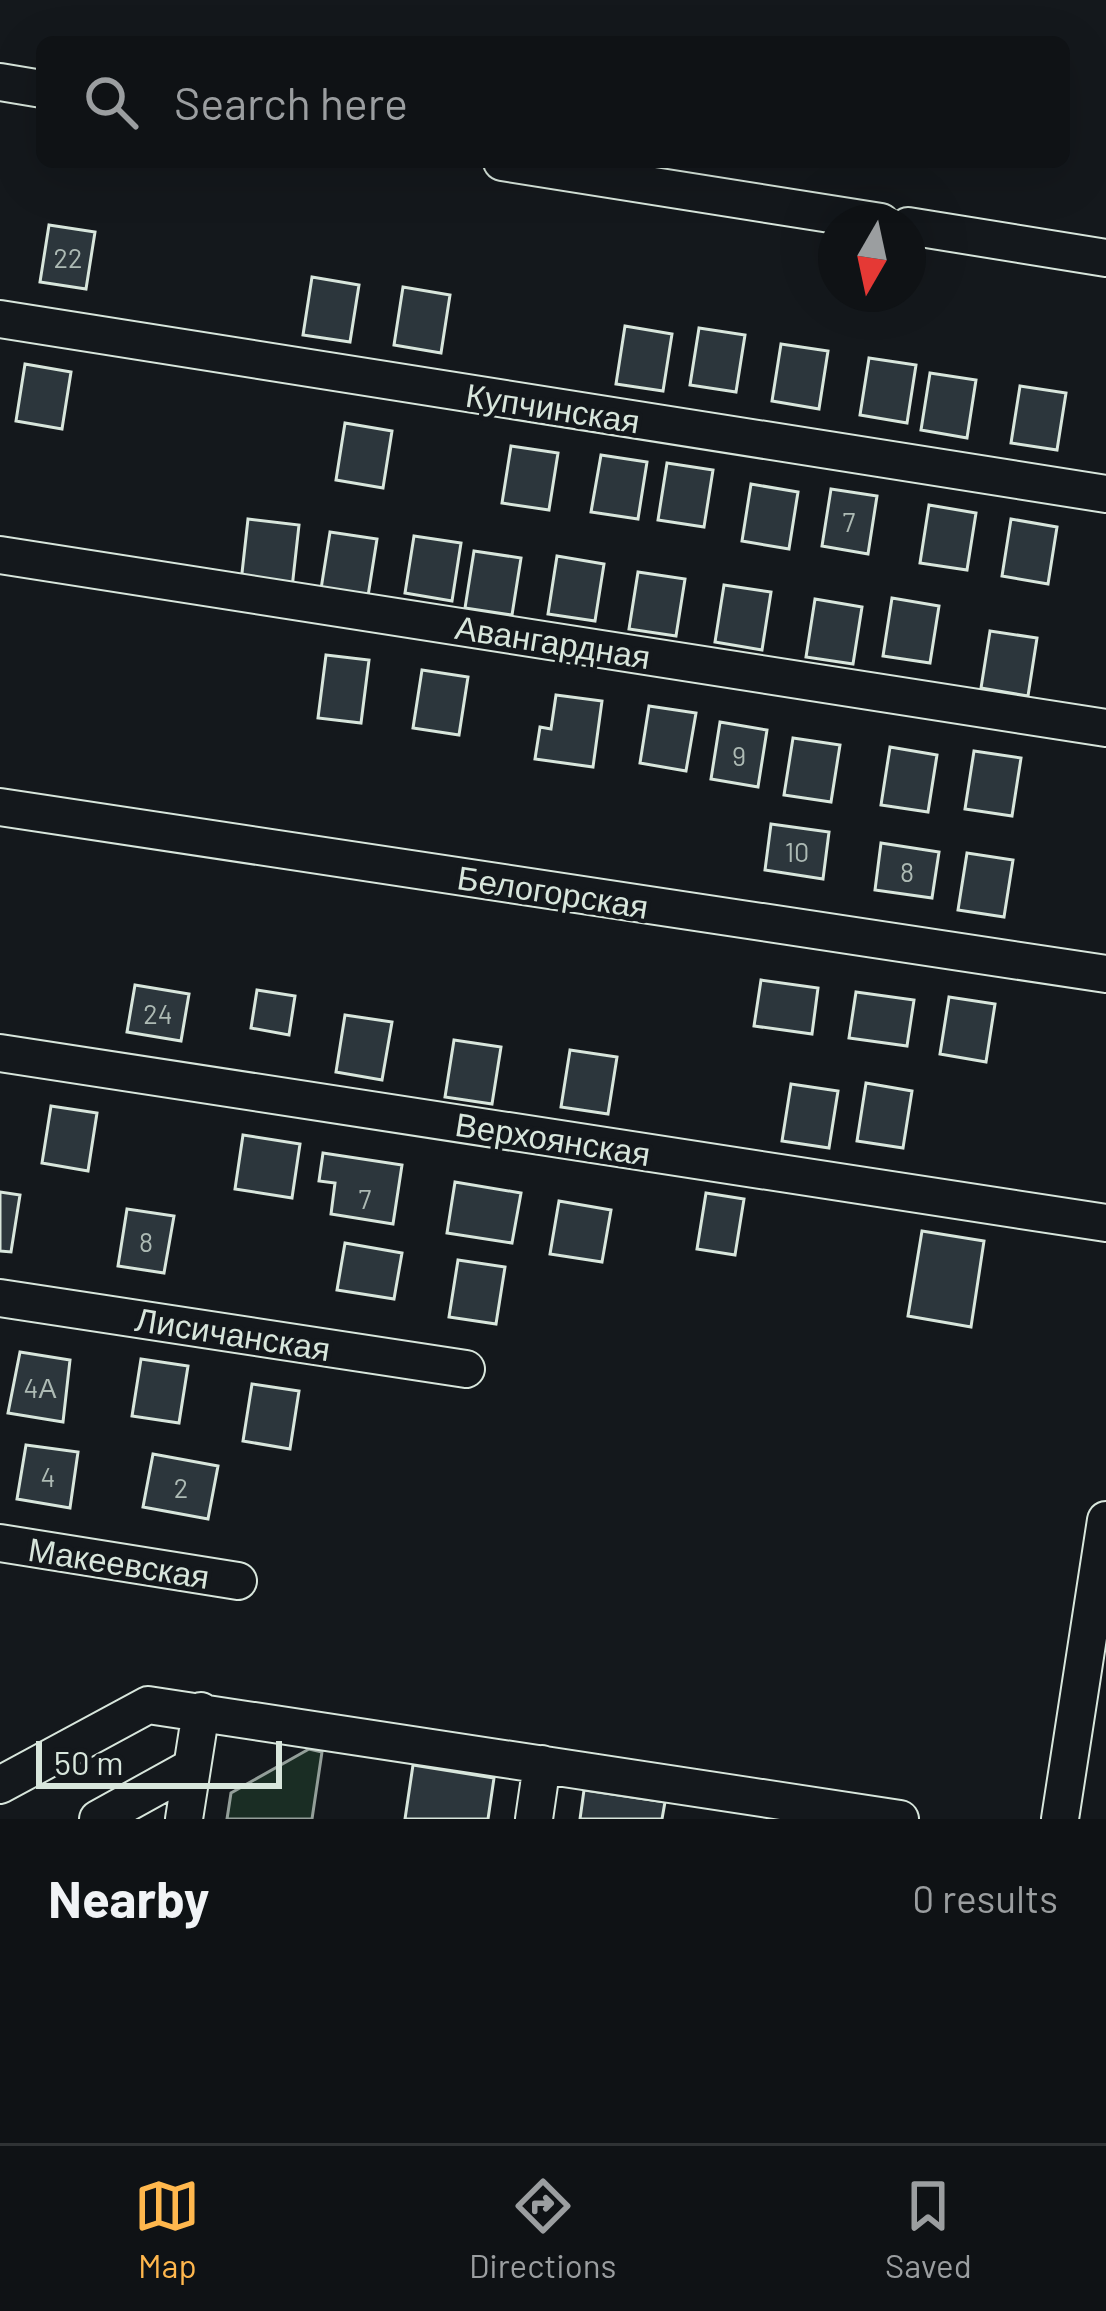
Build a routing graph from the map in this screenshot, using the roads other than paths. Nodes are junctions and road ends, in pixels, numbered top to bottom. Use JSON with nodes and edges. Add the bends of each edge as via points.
{"nodes":[{"id":1,"x":0,"y":82,"type":"edge"},
{"id":2,"x":36,"y":88,"type":"edge"},
{"id":3,"x":540,"y":168,"type":"edge"},
{"id":4,"x":818,"y":212,"type":"edge"},
{"id":5,"x":926,"y":229,"type":"edge"},
{"id":6,"x":1106,"y":258,"type":"edge"},
{"id":7,"x":0,"y":319,"type":"edge"},
{"id":8,"x":1106,"y":494,"type":"edge"},
{"id":9,"x":0,"y":554,"type":"edge"},
{"id":10,"x":1106,"y":728,"type":"edge"},
{"id":11,"x":0,"y":807,"type":"edge"},
{"id":12,"x":1106,"y":974,"type":"edge"},
{"id":13,"x":0,"y":1053,"type":"edge"},
{"id":14,"x":1106,"y":1223,"type":"edge"},
{"id":15,"x":0,"y":1298,"type":"edge"},
{"id":16,"x":466,"y":1369,"type":"dead end"},
{"id":17,"x":1106,"y":1520,"type":"edge"},
{"id":18,"x":0,"y":1543,"type":"edge"},
{"id":19,"x":238,"y":1581,"type":"dead end"},
{"id":20,"x":200,"y":1711,"type":"junction"},
{"id":21,"x":542,"y":1764,"type":"junction"},
{"id":22,"x":192,"y":1767,"type":"junction"},
{"id":23,"x":0,"y":1785,"type":"edge"},
{"id":24,"x":876,"y":1817,"type":"edge"},
{"id":25,"x":98,"y":1819,"type":"edge"},
{"id":26,"x":184,"y":1819,"type":"edge"},
{"id":27,"x":534,"y":1819,"type":"edge"},
{"id":28,"x":1060,"y":1819,"type":"edge"}],
"edges":[{"from":1,"to":2,"type":"street"},
{"from":3,"to":4,"type":"street"},
{"from":5,"to":6,"type":"street"},
{"from":7,"to":8,"type":"street","name":"Купчинская"},
{"from":9,"to":10,"type":"street","name":"Авангардная"},
{"from":11,"to":12,"type":"street","name":"Белогорская"},
{"from":13,"to":14,"type":"street","name":"Верхоянская"},
{"from":15,"to":16,"type":"street","name":"Лисичанская"},
{"from":17,"to":28,"type":"street"},
{"from":18,"to":19,"type":"street","name":"Макеевская"},
{"from":20,"to":21,"type":"street"},
{"from":20,"to":22,"type":"street"},
{"from":20,"to":23,"type":"street","via":[[148,1705]]},
{"from":21,"to":24,"type":"street"},
{"from":21,"to":27,"type":"street"},
{"from":22,"to":25,"type":"street"},
{"from":22,"to":26,"type":"street"}]}
